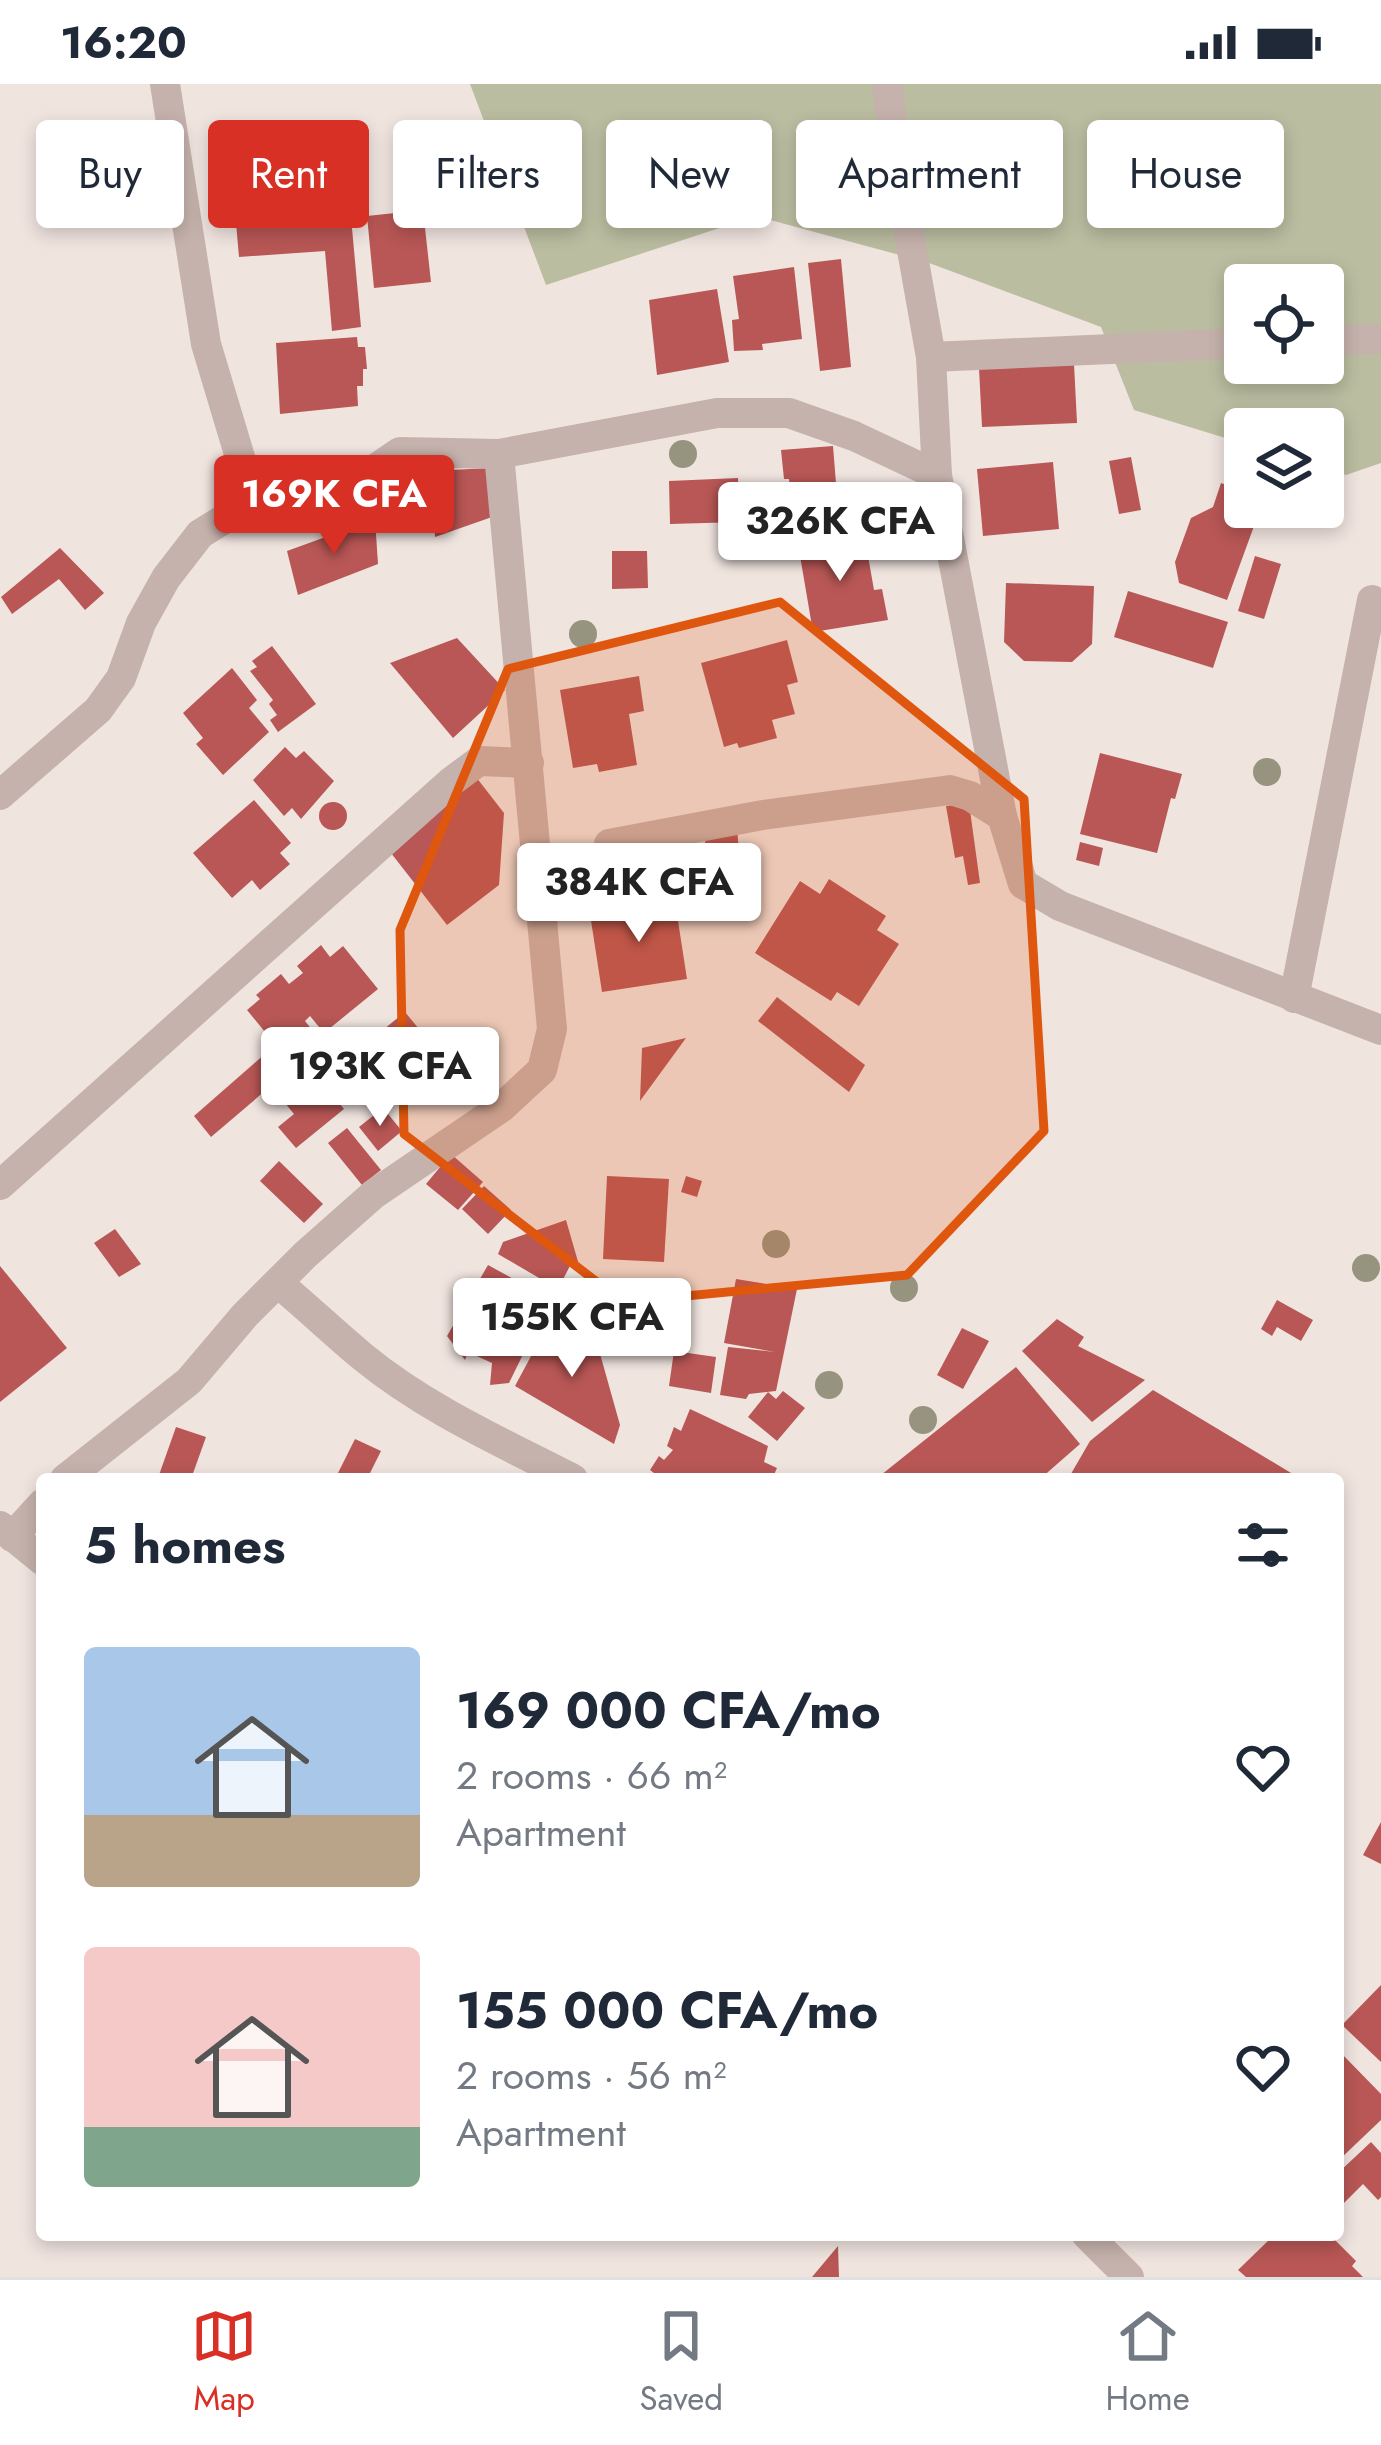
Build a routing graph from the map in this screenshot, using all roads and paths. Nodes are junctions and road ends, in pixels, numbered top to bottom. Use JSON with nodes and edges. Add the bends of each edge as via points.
{"nodes":[{"id":1,"x":165,"y":84,"type":"edge"},
{"id":2,"x":887,"y":84,"type":"edge"},
{"id":3,"x":1381,"y":339,"type":"edge"},
{"id":4,"x":1344,"y":340,"type":"edge"},
{"id":5,"x":1224,"y":344,"type":"edge"},
{"id":6,"x":931,"y":357,"type":"junction"},
{"id":7,"x":500,"y":454,"type":"junction"},
{"id":8,"x":937,"y":475,"type":"junction"},
{"id":9,"x":255,"y":507,"type":"junction"},
{"id":10,"x":1372,"y":600,"type":"dead end"},
{"id":11,"x":530,"y":763,"type":"junction"},
{"id":12,"x":0,"y":795,"type":"edge"},
{"id":13,"x":1002,"y":816,"type":"junction"},
{"id":14,"x":609,"y":844,"type":"dead end"},
{"id":15,"x":1294,"y":998,"type":"junction"},
{"id":16,"x":1381,"y":1030,"type":"edge"},
{"id":17,"x":0,"y":1185,"type":"edge"},
{"id":18,"x":278,"y":1283,"type":"junction"},
{"id":19,"x":73,"y":1473,"type":"edge"},
{"id":20,"x":562,"y":1473,"type":"edge"},
{"id":21,"x":36,"y":1509,"type":"edge"},
{"id":22,"x":6,"y":1532,"type":"edge"},
{"id":23,"x":36,"y":1555,"type":"edge"},
{"id":24,"x":1094,"y":2241,"type":"edge"},
{"id":25,"x":1129,"y":2277,"type":"edge"}],
"edges":[{"from":1,"to":9,"type":"street","via":[[206,344]]},
{"from":2,"to":6,"type":"street"},
{"from":3,"to":4,"type":"street"},
{"from":5,"to":6,"type":"street"},
{"from":6,"to":8,"type":"street"},
{"from":7,"to":8,"type":"street","via":[[717,413],[789,413]]},
{"from":7,"to":9,"type":"street","via":[[400,452],[340,494]]},
{"from":7,"to":11,"type":"street"},
{"from":8,"to":13,"type":"street"},
{"from":9,"to":12,"type":"street","via":[[200,534],[166,578],[98,710]]},
{"from":10,"to":15,"type":"street"},
{"from":11,"to":17,"type":"street","via":[[479,761],[452,781]]},
{"from":11,"to":18,"type":"street","via":[[552,1029],[542,1070],[502,1107],[374,1194]]},
{"from":13,"to":14,"type":"street","via":[[950,790]]},
{"from":13,"to":15,"type":"street","via":[[1023,884]]},
{"from":15,"to":16,"type":"street"},
{"from":18,"to":19,"type":"street","via":[[189,1381]]},
{"from":18,"to":20,"type":"street","via":[[406,1388]]},
{"from":21,"to":22,"type":"street"},
{"from":22,"to":23,"type":"street"},
{"from":24,"to":25,"type":"street"}]}
